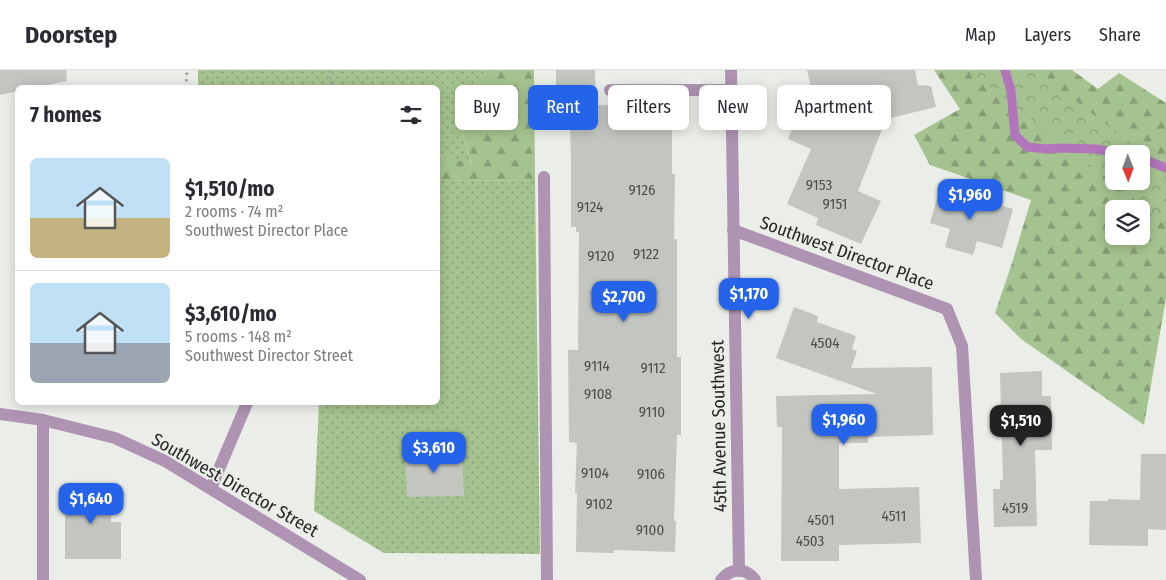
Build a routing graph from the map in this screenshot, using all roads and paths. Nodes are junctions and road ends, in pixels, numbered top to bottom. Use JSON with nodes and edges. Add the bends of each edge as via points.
{"nodes":[{"id":1,"x":186,"y":70,"type":"edge"},
{"id":2,"x":329,"y":70,"type":"edge"},
{"id":3,"x":731,"y":70,"type":"edge"},
{"id":4,"x":186,"y":85,"type":"edge"},
{"id":5,"x":331,"y":85,"type":"edge"},
{"id":6,"x":731,"y":85,"type":"edge"},
{"id":7,"x":732,"y":130,"type":"edge"},
{"id":8,"x":544,"y":177,"type":"dead end"},
{"id":9,"x":734,"y":230,"type":"junction"},
{"id":10,"x":247,"y":405,"type":"edge"},
{"id":11,"x":0,"y":414,"type":"edge"},
{"id":12,"x":43,"y":420,"type":"junction"},
{"id":13,"x":211,"y":488,"type":"junction"},
{"id":14,"x":739,"y":571,"type":"junction"},
{"id":15,"x":44,"y":580,"type":"edge"},
{"id":16,"x":360,"y":580,"type":"edge"},
{"id":17,"x":548,"y":580,"type":"edge"},
{"id":18,"x":721,"y":580,"type":"edge"},
{"id":19,"x":755,"y":580,"type":"edge"},
{"id":20,"x":976,"y":580,"type":"edge"}],
"edges":[{"from":1,"to":4,"type":"path"},
{"from":2,"to":5,"type":"path"},
{"from":3,"to":6,"type":"street","name":"45th Avenue Southwest"},
{"from":7,"to":9,"type":"street","name":"45th Avenue Southwest"},
{"from":8,"to":17,"type":"street"},
{"from":9,"to":14,"type":"street","name":"45th Avenue Southwest"},
{"from":9,"to":20,"type":"street","name":"Southwest Director Place","via":[[948,309],[962,346]]},
{"from":10,"to":13,"type":"street"},
{"from":11,"to":12,"type":"street","name":"Southwest Director Street"},
{"from":12,"to":13,"type":"street","name":"Southwest Director Street","via":[[115,438],[165,461]]},
{"from":12,"to":15,"type":"street"},
{"from":13,"to":16,"type":"street","name":"Southwest Director Street"},
{"from":14,"to":18,"type":"street","via":[[727,573]]},
{"from":14,"to":19,"type":"street","via":[[748,573]]}]}
